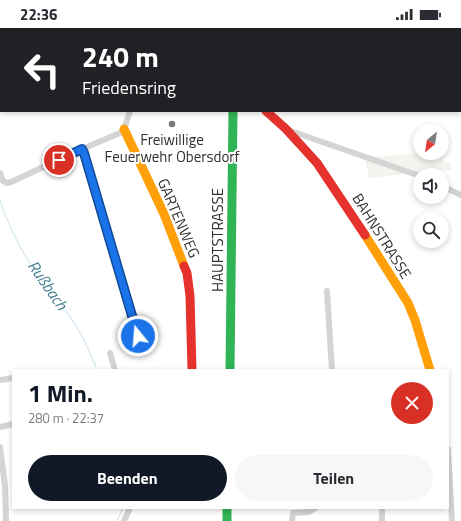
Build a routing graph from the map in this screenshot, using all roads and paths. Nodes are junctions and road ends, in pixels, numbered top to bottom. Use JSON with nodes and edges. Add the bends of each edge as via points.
{"nodes":[{"id":1,"x":130,"y":112,"type":"edge"},
{"id":2,"x":233,"y":112,"type":"edge"},
{"id":3,"x":277,"y":116,"type":"edge"},
{"id":4,"x":124,"y":129,"type":"junction"},
{"id":5,"x":286,"y":129,"type":"junction"},
{"id":6,"x":82,"y":149,"type":"junction"},
{"id":7,"x":0,"y":173,"type":"edge"},
{"id":8,"x":413,"y":174,"type":"edge"},
{"id":9,"x":449,"y":189,"type":"edge"},
{"id":10,"x":461,"y":195,"type":"edge"},
{"id":11,"x":327,"y":291,"type":"dead end"},
{"id":12,"x":138,"y":336,"type":"dead end"},
{"id":13,"x":110,"y":353,"type":"dead end"},
{"id":14,"x":115,"y":369,"type":"edge"},
{"id":15,"x":192,"y":369,"type":"edge"},
{"id":16,"x":230,"y":369,"type":"edge"},
{"id":17,"x":332,"y":369,"type":"edge"},
{"id":18,"x":430,"y":369,"type":"edge"},
{"id":19,"x":12,"y":378,"type":"edge"},
{"id":20,"x":0,"y":380,"type":"edge"},
{"id":21,"x":12,"y":424,"type":"edge"},
{"id":22,"x":0,"y":427,"type":"edge"},
{"id":23,"x":0,"y":447,"type":"edge"},
{"id":24,"x":449,"y":472,"type":"edge"},
{"id":25,"x":130,"y":509,"type":"edge"},
{"id":26,"x":227,"y":509,"type":"edge"},
{"id":27,"x":314,"y":509,"type":"edge"},
{"id":28,"x":382,"y":509,"type":"edge"},
{"id":29,"x":6,"y":521,"type":"edge"},
{"id":30,"x":124,"y":521,"type":"edge"},
{"id":31,"x":227,"y":521,"type":"edge"},
{"id":32,"x":292,"y":521,"type":"edge"},
{"id":33,"x":382,"y":521,"type":"edge"},
{"id":34,"x":452,"y":521,"type":"edge"}],
"edges":[{"from":1,"to":4,"type":"street"},
{"from":2,"to":16,"type":"street","name":"HAUPTSTRASSE"},
{"from":3,"to":5,"type":"street","name":"BAHNSTRASSE"},
{"from":4,"to":6,"type":"street"},
{"from":4,"to":15,"type":"street","name":"GARTENWEG","via":[[164,214],[187,273]]},
{"from":5,"to":8,"type":"street"},
{"from":5,"to":18,"type":"street","name":"BAHNSTRASSE","via":[[317,163],[408,303],[420,333]]},
{"from":6,"to":7,"type":"street","via":[[11,182],[3,181]]},
{"from":6,"to":12,"type":"street"},
{"from":9,"to":10,"type":"street"},
{"from":11,"to":17,"type":"street"},
{"from":13,"to":14,"type":"street"},
{"from":19,"to":20,"type":"street"},
{"from":21,"to":22,"type":"street"},
{"from":23,"to":29,"type":"street"},
{"from":24,"to":34,"type":"street"},
{"from":25,"to":30,"type":"street"},
{"from":26,"to":31,"type":"street"},
{"from":27,"to":32,"type":"street","via":[[309,512],[293,513]]},
{"from":28,"to":33,"type":"street"}]}
